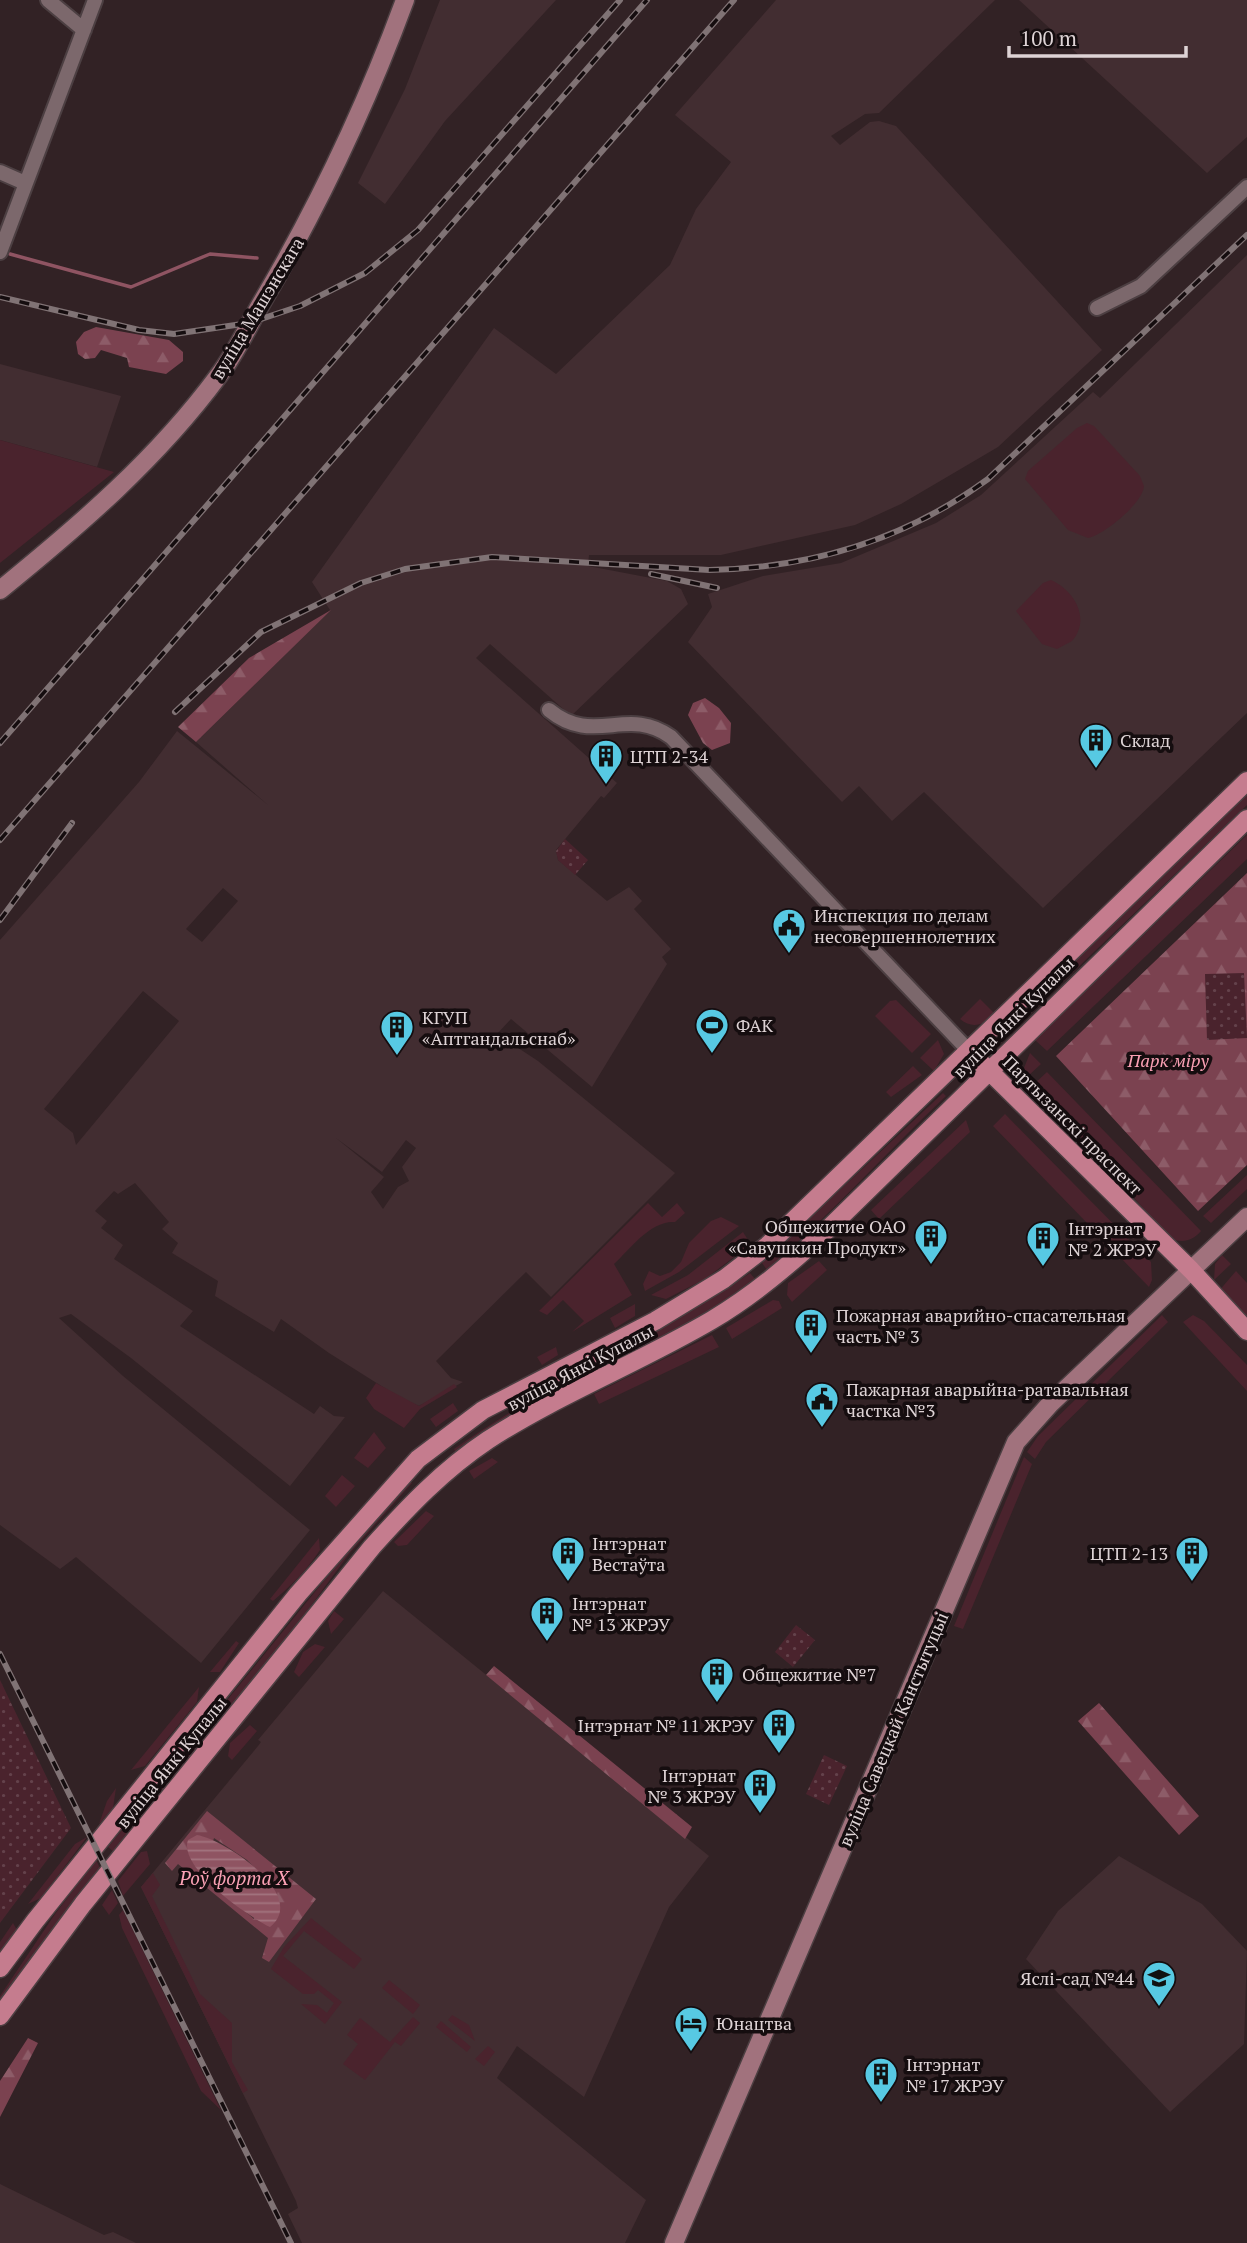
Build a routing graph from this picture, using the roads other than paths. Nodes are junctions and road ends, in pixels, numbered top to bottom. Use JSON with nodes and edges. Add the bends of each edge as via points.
{"nodes":[{"id":1,"x":48,"y":0,"type":"edge"},
{"id":2,"x":95,"y":0,"type":"edge"},
{"id":3,"x":405,"y":0,"type":"edge"},
{"id":4,"x":84,"y":30,"type":"junction"},
{"id":5,"x":0,"y":172,"type":"edge"},
{"id":6,"x":24,"y":183,"type":"junction"},
{"id":7,"x":1247,"y":187,"type":"edge"},
{"id":8,"x":0,"y":252,"type":"edge"},
{"id":9,"x":1097,"y":308,"type":"dead end"},
{"id":10,"x":0,"y":590,"type":"edge"},
{"id":11,"x":549,"y":710,"type":"dead end"},
{"id":12,"x":1247,"y":781,"type":"edge"},
{"id":13,"x":1247,"y":819,"type":"edge"},
{"id":14,"x":969,"y":1051,"type":"junction"},
{"id":15,"x":989,"y":1071,"type":"junction"},
{"id":16,"x":1247,"y":1217,"type":"edge"},
{"id":17,"x":1191,"y":1270,"type":"junction"},
{"id":18,"x":1247,"y":1331,"type":"edge"},
{"id":19,"x":418,"y":1459,"type":"junction"},
{"id":20,"x":436,"y":1479,"type":"junction"},
{"id":21,"x":0,"y":1968,"type":"edge"},
{"id":22,"x":0,"y":2016,"type":"edge"},
{"id":23,"x":674,"y":2243,"type":"edge"}],
"edges":[{"from":1,"to":4,"type":"street"},
{"from":2,"to":4,"type":"street"},
{"from":3,"to":10,"type":"main road","name":"вуліца Машэнскага","via":[[341,158],[221,372],[113,495]]},
{"from":4,"to":6,"type":"street"},
{"from":5,"to":6,"type":"street"},
{"from":6,"to":8,"type":"street"},
{"from":7,"to":9,"type":"street","via":[[1141,286]]},
{"from":11,"to":14,"type":"street","name":"Партызанскі праспект","via":[[581,727],[638,723],[671,737]]},
{"from":12,"to":14,"type":"main road","name":"вуліца Янкі Купалы"},
{"from":13,"to":15,"type":"main road","name":"вуліца Янкі Купалы"},
{"from":14,"to":15,"type":"main road","name":"Партызанскі праспект"},
{"from":14,"to":19,"type":"main road","name":"вуліца Янкі Купалы","via":[[808,1207],[724,1279],[483,1410]]},
{"from":15,"to":17,"type":"main road","name":"Партызанскі праспект"},
{"from":15,"to":20,"type":"main road","name":"вуліца Янкі Купалы","via":[[768,1283],[711,1321],[511,1427]]},
{"from":16,"to":17,"type":"main road","name":"вуліца Савецкай Канстытуцыі"},
{"from":17,"to":18,"type":"main road","name":"Партызанскі праспект"},
{"from":17,"to":23,"type":"main road","name":"вуліца Савецкай Канстытуцыі","via":[[1016,1442]]},
{"from":19,"to":20,"type":"main road"},
{"from":19,"to":21,"type":"main road","name":"вуліца Янкі Купалы","via":[[298,1594]]},
{"from":20,"to":22,"type":"main road","name":"вуліца Янкі Купалы","via":[[309,1624],[83,1904]]}]}
